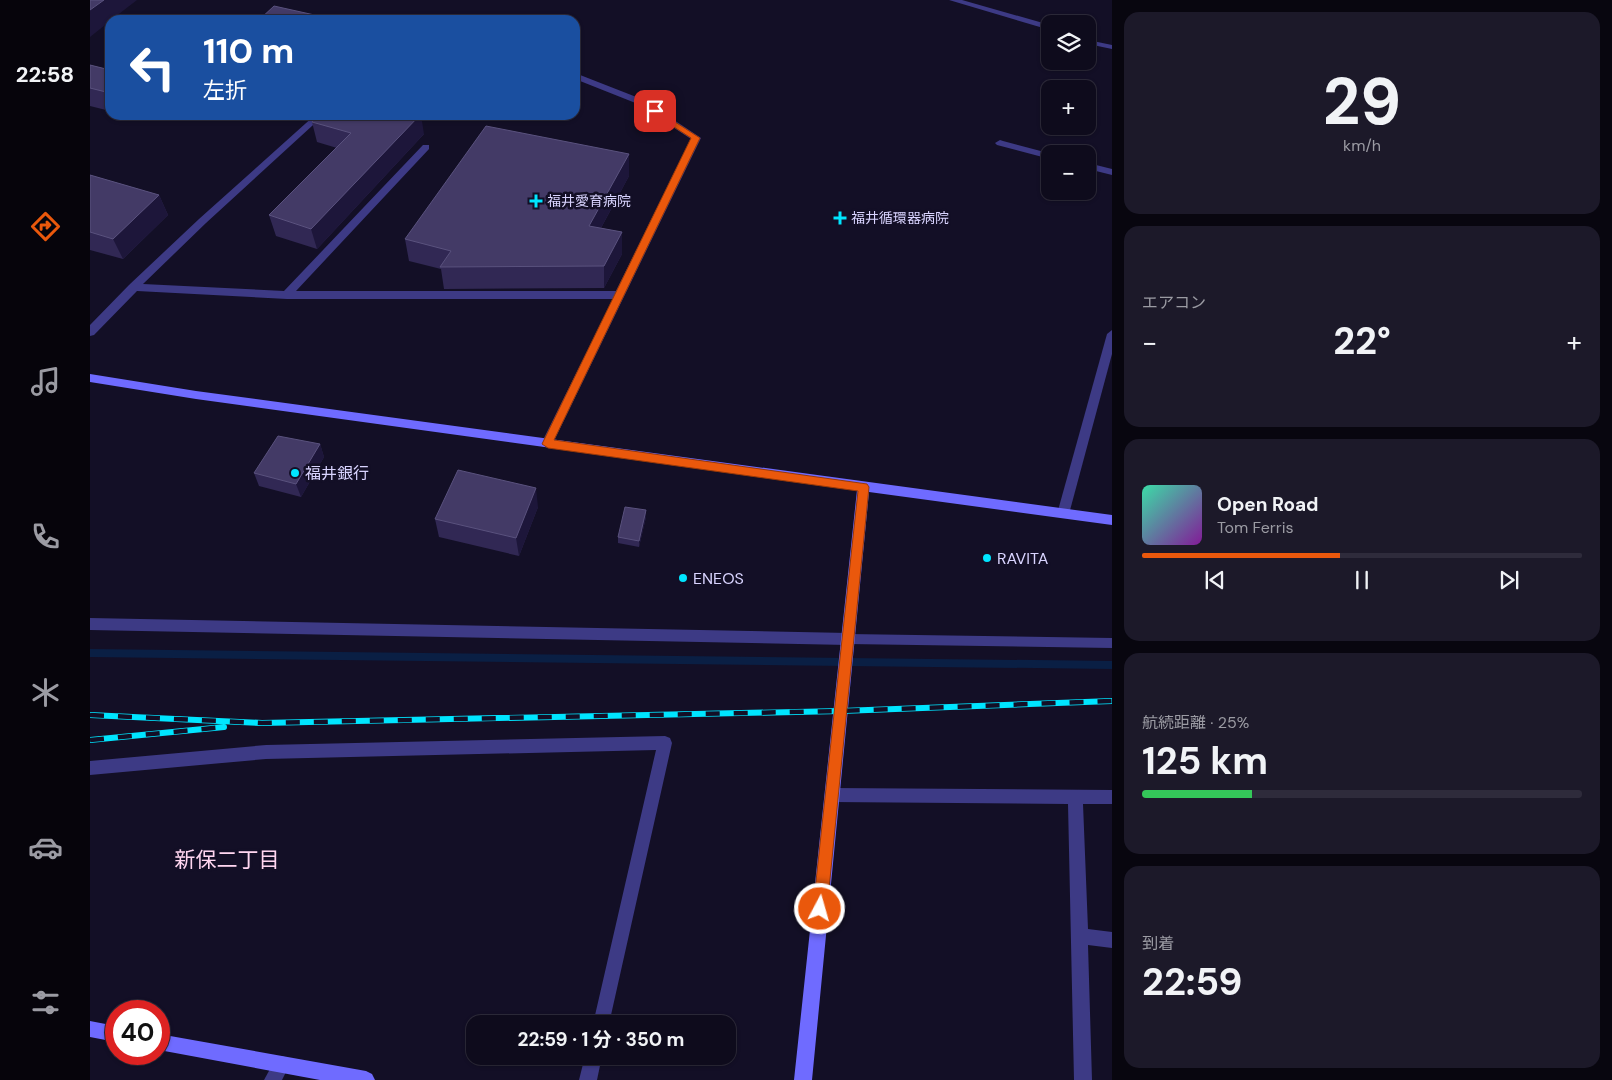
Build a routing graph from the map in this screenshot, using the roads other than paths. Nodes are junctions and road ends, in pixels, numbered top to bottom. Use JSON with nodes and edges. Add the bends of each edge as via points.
{"nodes":[{"id":1,"x":953,"y":0,"type":"edge"},
{"id":2,"x":1041,"y":25,"type":"edge"},
{"id":3,"x":1096,"y":44,"type":"edge"},
{"id":4,"x":1112,"y":47,"type":"edge"},
{"id":5,"x":580,"y":78,"type":"edge"},
{"id":6,"x":314,"y":120,"type":"edge"},
{"id":7,"x":1000,"y":143,"type":"dead end"},
{"id":8,"x":426,"y":147,"type":"dead end"},
{"id":9,"x":1041,"y":154,"type":"edge"},
{"id":10,"x":1096,"y":168,"type":"edge"},
{"id":11,"x":1112,"y":172,"type":"edge"},
{"id":12,"x":133,"y":287,"type":"junction"},
{"id":13,"x":287,"y":295,"type":"junction"},
{"id":14,"x":619,"y":295,"type":"junction"},
{"id":15,"x":90,"y":332,"type":"edge"},
{"id":16,"x":1112,"y":334,"type":"edge"},
{"id":17,"x":90,"y":378,"type":"edge"},
{"id":18,"x":548,"y":444,"type":"junction"},
{"id":19,"x":863,"y":487,"type":"junction"},
{"id":20,"x":1063,"y":514,"type":"junction"},
{"id":21,"x":1112,"y":520,"type":"edge"},
{"id":22,"x":90,"y":624,"type":"edge"},
{"id":23,"x":848,"y":639,"type":"junction"},
{"id":24,"x":1112,"y":643,"type":"edge"},
{"id":25,"x":90,"y":768,"type":"edge"},
{"id":26,"x":832,"y":795,"type":"junction"},
{"id":27,"x":1075,"y":797,"type":"junction"},
{"id":28,"x":1112,"y":797,"type":"edge"},
{"id":29,"x":1080,"y":936,"type":"junction"},
{"id":30,"x":1112,"y":940,"type":"edge"},
{"id":31,"x":603,"y":1015,"type":"edge"},
{"id":32,"x":90,"y":1029,"type":"edge"},
{"id":33,"x":105,"y":1032,"type":"edge"},
{"id":34,"x":170,"y":1044,"type":"edge"},
{"id":35,"x":282,"y":1064,"type":"junction"},
{"id":36,"x":592,"y":1065,"type":"edge"},
{"id":37,"x":274,"y":1080,"type":"edge"},
{"id":38,"x":366,"y":1080,"type":"edge"},
{"id":39,"x":588,"y":1080,"type":"edge"},
{"id":40,"x":803,"y":1080,"type":"edge"},
{"id":41,"x":1083,"y":1080,"type":"edge"}],
"edges":[{"from":1,"to":2,"type":"street"},
{"from":3,"to":4,"type":"street"},
{"from":5,"to":14,"type":"street","via":[[641,102],[696,138]]},
{"from":6,"to":12,"type":"street"},
{"from":7,"to":9,"type":"street"},
{"from":8,"to":13,"type":"street"},
{"from":10,"to":11,"type":"street"},
{"from":12,"to":13,"type":"street"},
{"from":12,"to":15,"type":"street"},
{"from":13,"to":14,"type":"street"},
{"from":14,"to":18,"type":"street"},
{"from":16,"to":20,"type":"street"},
{"from":17,"to":18,"type":"street"},
{"from":18,"to":19,"type":"street"},
{"from":19,"to":20,"type":"street"},
{"from":19,"to":23,"type":"street"},
{"from":20,"to":21,"type":"street"},
{"from":22,"to":23,"type":"street"},
{"from":23,"to":24,"type":"lane"},
{"from":23,"to":26,"type":"street"},
{"from":25,"to":31,"type":"street","via":[[266,752],[665,743]]},
{"from":26,"to":27,"type":"street"},
{"from":26,"to":40,"type":"street"},
{"from":27,"to":28,"type":"street"},
{"from":27,"to":29,"type":"street"},
{"from":29,"to":30,"type":"street"},
{"from":29,"to":41,"type":"street"},
{"from":32,"to":33,"type":"street"},
{"from":34,"to":35,"type":"street"},
{"from":35,"to":37,"type":"street"},
{"from":35,"to":38,"type":"street"},
{"from":36,"to":39,"type":"street"}]}
